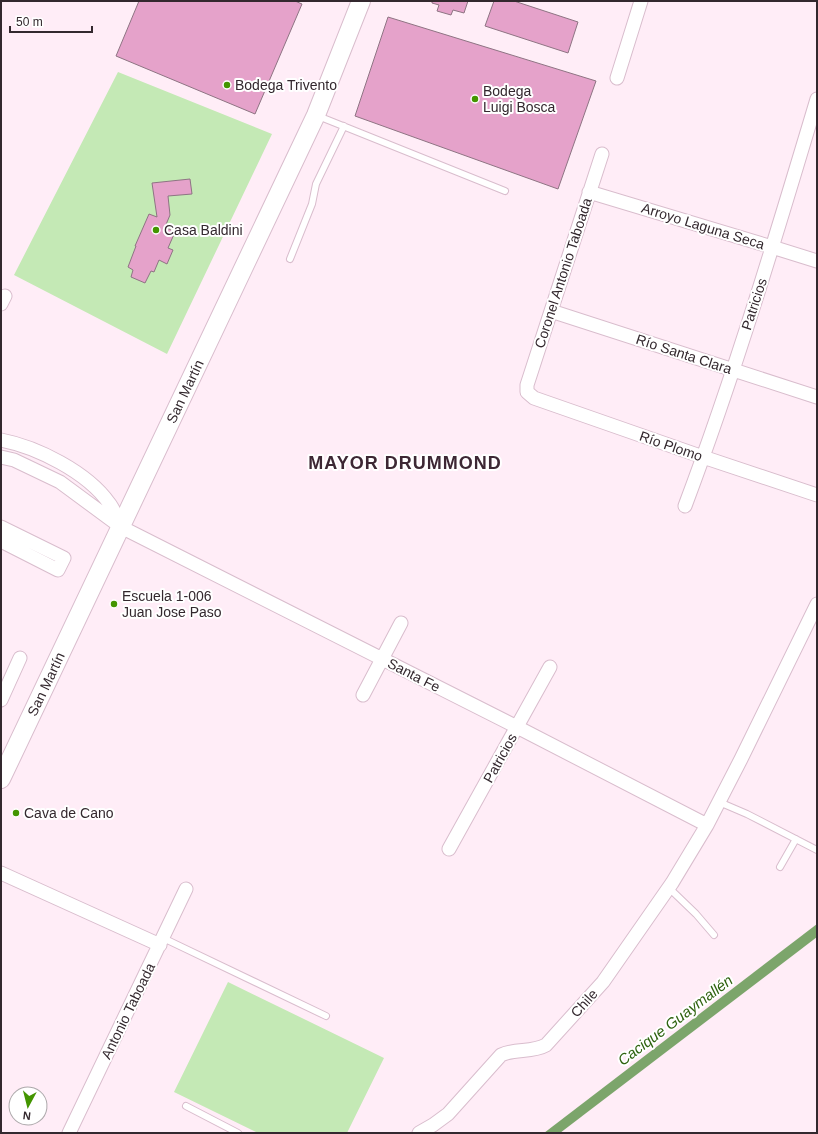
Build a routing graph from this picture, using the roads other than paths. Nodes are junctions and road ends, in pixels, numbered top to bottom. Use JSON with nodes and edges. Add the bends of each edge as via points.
{"nodes":[{"id":1,"x":361,"y":1,"type":"edge"},
{"id":2,"x":641,"y":1,"type":"edge"},
{"id":3,"x":617,"y":78,"type":"dead end"},
{"id":4,"x":817,"y":99,"type":"edge"},
{"id":5,"x":316,"y":115,"type":"junction"},
{"id":6,"x":344,"y":126,"type":"junction"},
{"id":7,"x":602,"y":154,"type":"dead end"},
{"id":8,"x":505,"y":191,"type":"dead end"},
{"id":9,"x":589,"y":192,"type":"junction"},
{"id":10,"x":772,"y":247,"type":"junction"},
{"id":11,"x":290,"y":259,"type":"dead end"},
{"id":12,"x":817,"y":261,"type":"edge"},
{"id":13,"x":551,"y":311,"type":"junction"},
{"id":14,"x":732,"y":369,"type":"junction"},
{"id":15,"x":527,"y":392,"type":"joint"},
{"id":16,"x":817,"y":397,"type":"edge"},
{"id":17,"x":1,"y":440,"type":"edge"},
{"id":18,"x":18,"y":444,"type":"junction"},
{"id":19,"x":703,"y":457,"type":"junction"},
{"id":20,"x":7,"y":458,"type":"edge"},
{"id":21,"x":92,"y":484,"type":"junction"},
{"id":22,"x":817,"y":494,"type":"edge"},
{"id":23,"x":83,"y":499,"type":"junction"},
{"id":24,"x":685,"y":506,"type":"dead end"},
{"id":25,"x":1,"y":527,"type":"edge"},
{"id":26,"x":121,"y":527,"type":"junction"},
{"id":27,"x":1,"y":542,"type":"edge"},
{"id":28,"x":817,"y":604,"type":"edge"},
{"id":29,"x":401,"y":623,"type":"dead end"},
{"id":30,"x":20,"y":658,"type":"dead end"},
{"id":31,"x":382,"y":659,"type":"junction"},
{"id":32,"x":550,"y":667,"type":"dead end"},
{"id":33,"x":363,"y":695,"type":"dead end"},
{"id":34,"x":1,"y":700,"type":"edge"},
{"id":35,"x":517,"y":726,"type":"junction"},
{"id":36,"x":1,"y":779,"type":"edge"},
{"id":37,"x":719,"y":802,"type":"junction"},
{"id":38,"x":707,"y":825,"type":"junction"},
{"id":39,"x":796,"y":839,"type":"junction"},
{"id":40,"x":449,"y":849,"type":"dead end"},
{"id":41,"x":817,"y":850,"type":"edge"},
{"id":42,"x":780,"y":867,"type":"dead end"},
{"id":43,"x":1,"y":873,"type":"edge"},
{"id":44,"x":669,"y":888,"type":"junction"},
{"id":45,"x":186,"y":889,"type":"dead end"},
{"id":46,"x":714,"y":935,"type":"dead end"},
{"id":47,"x":161,"y":941,"type":"junction"},
{"id":48,"x":326,"y":1016,"type":"dead end"},
{"id":49,"x":186,"y":1106,"type":"dead end"},
{"id":50,"x":69,"y":1133,"type":"edge"},
{"id":51,"x":238,"y":1133,"type":"edge"},
{"id":52,"x":419,"y":1133,"type":"edge"}],
"edges":[{"from":1,"to":5,"type":"main road","name":"San Martín"},
{"from":2,"to":3,"type":"street"},
{"from":4,"to":10,"type":"street","name":"Patricios"},
{"from":5,"to":6,"type":"lane"},
{"from":5,"to":26,"type":"main road","name":"San Martín"},
{"from":6,"to":8,"type":"lane"},
{"from":6,"to":11,"type":"lane","via":[[316,184],[312,204]]},
{"from":7,"to":9,"type":"street","name":"Coronel Antonio Taboada"},
{"from":9,"to":10,"type":"street","name":"Arroyo Laguna Seca"},
{"from":9,"to":13,"type":"street","name":"Coronel Antonio Taboada"},
{"from":10,"to":12,"type":"street","name":"Arroyo Laguna Seca"},
{"from":10,"to":14,"type":"street","name":"Patricios"},
{"from":13,"to":14,"type":"street","name":"Río Santa Clara"},
{"from":13,"to":15,"type":"street","name":"Coronel Antonio Taboada"},
{"from":14,"to":16,"type":"street","name":"Río Santa Clara"},
{"from":14,"to":19,"type":"street","name":"Patricios"},
{"from":15,"to":19,"type":"street","name":"Río Plomo","via":[[534,398]]},
{"from":17,"to":18,"type":"street"},
{"from":18,"to":20,"type":"street"},
{"from":18,"to":21,"type":"street","via":[[47,456]]},
{"from":19,"to":22,"type":"street","name":"Río Plomo"},
{"from":19,"to":24,"type":"street","name":"Patricios"},
{"from":20,"to":23,"type":"street","name":"Santa Fe","via":[[60,482]]},
{"from":21,"to":23,"type":"street"},
{"from":21,"to":26,"type":"street","via":[[110,504]]},
{"from":23,"to":26,"type":"street","name":"Santa Fe"},
{"from":25,"to":27,"type":"street","via":[[64,558],[58,570]]},
{"from":26,"to":31,"type":"street","name":"Santa Fe"},
{"from":26,"to":36,"type":"main road","name":"San Martín"},
{"from":28,"to":37,"type":"street","name":"Chile"},
{"from":29,"to":31,"type":"street"},
{"from":30,"to":34,"type":"street"},
{"from":31,"to":33,"type":"street"},
{"from":31,"to":35,"type":"street","name":"Santa Fe"},
{"from":32,"to":35,"type":"street","name":"Patricios"},
{"from":35,"to":38,"type":"street","name":"Santa Fe"},
{"from":35,"to":40,"type":"street","name":"Patricios"},
{"from":37,"to":38,"type":"street","name":"Chile"},
{"from":37,"to":39,"type":"lane"},
{"from":38,"to":44,"type":"street","name":"Chile"},
{"from":39,"to":41,"type":"lane"},
{"from":39,"to":42,"type":"lane"},
{"from":43,"to":47,"type":"street"},
{"from":44,"to":46,"type":"lane"},
{"from":44,"to":52,"type":"street","name":"Chile","via":[[603,982],[546,1044],[538,1049],[508,1051],[500,1055],[448,1114]]},
{"from":45,"to":47,"type":"street","name":"Antonio Taboada"},
{"from":47,"to":48,"type":"lane"},
{"from":47,"to":50,"type":"street","name":"Antonio Taboada"},
{"from":49,"to":51,"type":"lane"}]}
